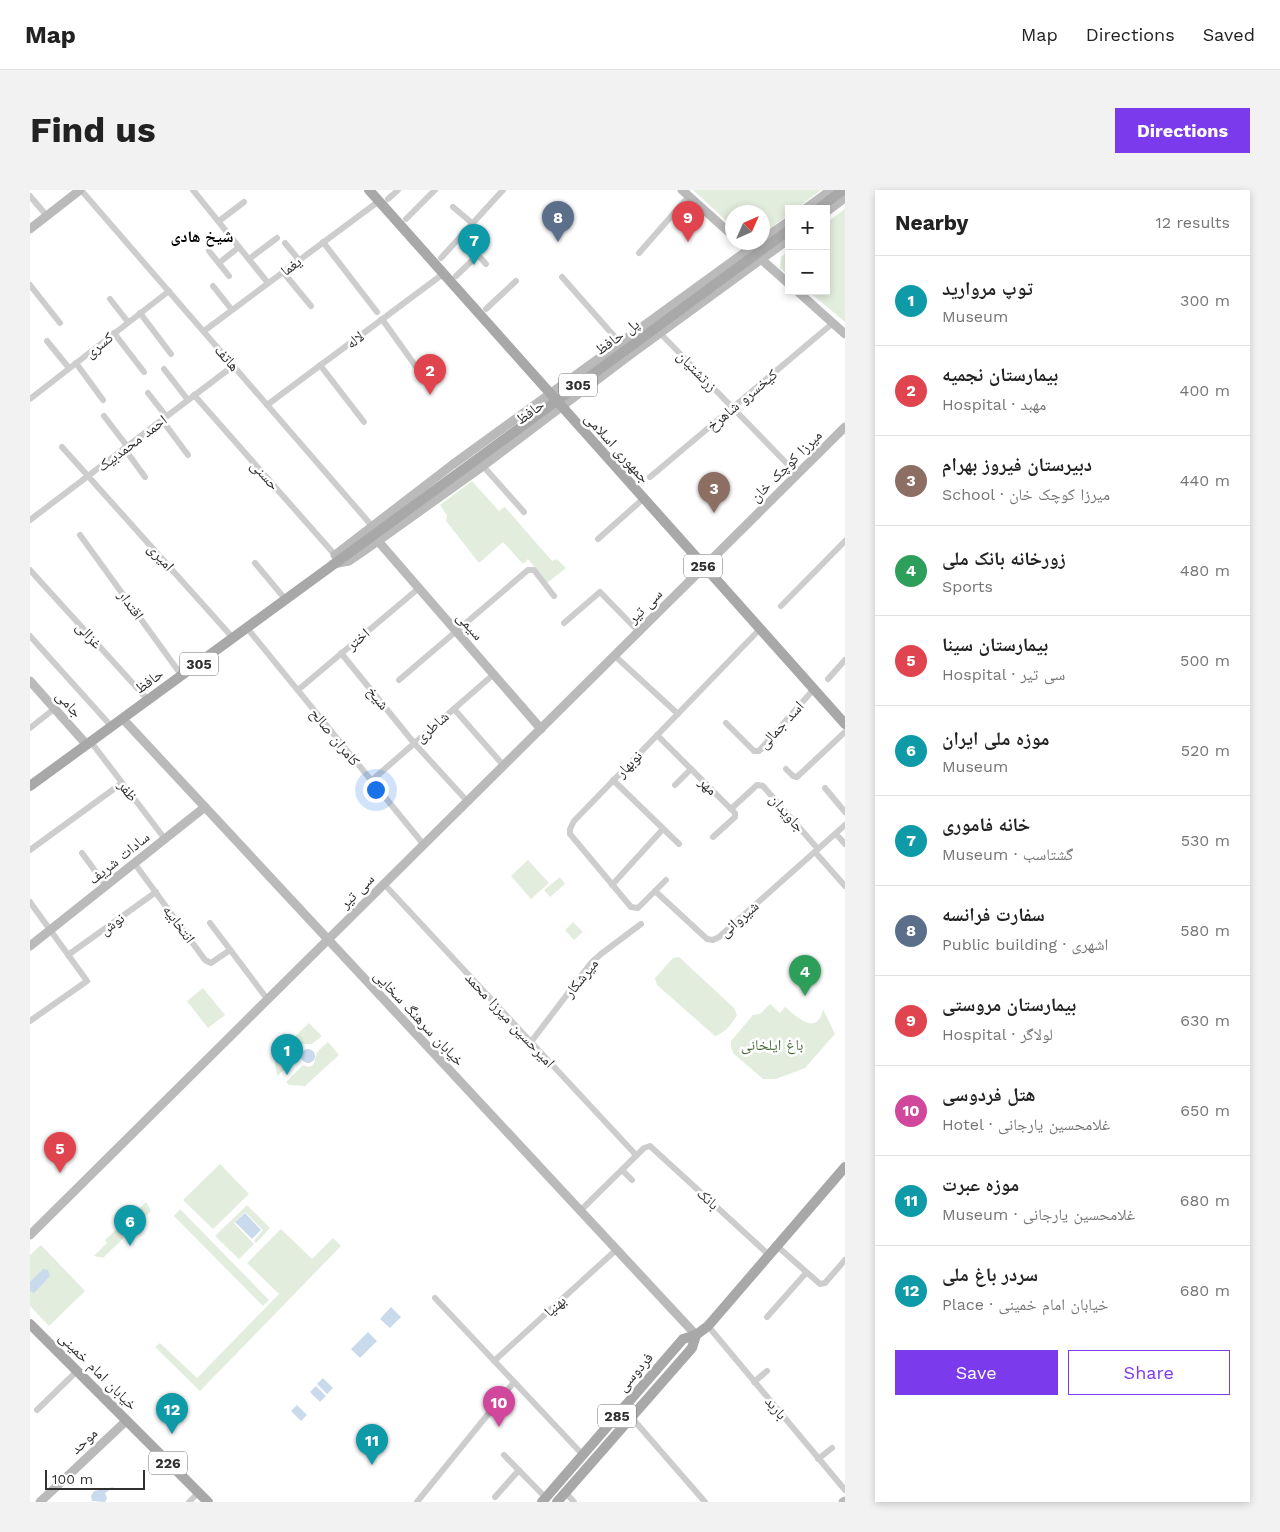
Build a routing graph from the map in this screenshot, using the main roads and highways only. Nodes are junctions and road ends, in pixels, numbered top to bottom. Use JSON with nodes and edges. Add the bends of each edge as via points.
{"nodes":[{"id":1,"x":81,"y":190,"type":"edge"},
{"id":2,"x":368,"y":190,"type":"edge"},
{"id":3,"x":831,"y":190,"type":"edge"},
{"id":4,"x":843,"y":190,"type":"edge"},
{"id":5,"x":686,"y":193,"type":"edge"},
{"id":6,"x":822,"y":196,"type":"junction"},
{"id":7,"x":845,"y":198,"type":"edge"},
{"id":8,"x":810,"y":205,"type":"edge"},
{"id":9,"x":823,"y":205,"type":"edge"},
{"id":10,"x":824,"y":205,"type":"edge"},
{"id":11,"x":830,"y":207,"type":"edge"},
{"id":12,"x":785,"y":224,"type":"edge"},
{"id":13,"x":725,"y":228,"type":"edge"},
{"id":14,"x":30,"y":229,"type":"edge"},
{"id":15,"x":785,"y":233,"type":"edge"},
{"id":16,"x":770,"y":234,"type":"edge"},
{"id":17,"x":785,"y":242,"type":"edge"},
{"id":18,"x":750,"y":250,"type":"joint"},
{"id":19,"x":761,"y":259,"type":"junction"},
{"id":20,"x":785,"y":280,"type":"edge"},
{"id":21,"x":802,"y":295,"type":"edge"},
{"id":22,"x":845,"y":334,"type":"edge"},
{"id":23,"x":549,"y":394,"type":"junction"},
{"id":24,"x":561,"y":407,"type":"junction"},
{"id":25,"x":512,"y":421,"type":"junction"},
{"id":26,"x":845,"y":427,"type":"edge"},
{"id":27,"x":522,"y":436,"type":"junction"},
{"id":28,"x":372,"y":540,"type":"junction"},
{"id":29,"x":336,"y":559,"type":"junction"},
{"id":30,"x":704,"y":567,"type":"junction"},
{"id":31,"x":30,"y":682,"type":"edge"},
{"id":32,"x":123,"y":718,"type":"junction"},
{"id":33,"x":845,"y":724,"type":"edge"},
{"id":34,"x":541,"y":728,"type":"junction"},
{"id":35,"x":89,"y":744,"type":"junction"},
{"id":36,"x":30,"y":786,"type":"edge"},
{"id":37,"x":205,"y":807,"type":"junction"},
{"id":38,"x":328,"y":940,"type":"junction"},
{"id":39,"x":30,"y":946,"type":"edge"},
{"id":40,"x":845,"y":1166,"type":"edge"},
{"id":41,"x":30,"y":1235,"type":"edge"},
{"id":42,"x":30,"y":1324,"type":"edge"},
{"id":43,"x":696,"y":1335,"type":"junction"},
{"id":44,"x":623,"y":1409,"type":"junction"},
{"id":45,"x":632,"y":1418,"type":"junction"},
{"id":46,"x":128,"y":1422,"type":"junction"},
{"id":47,"x":609,"y":1426,"type":"junction"},
{"id":48,"x":618,"y":1434,"type":"junction"},
{"id":49,"x":583,"y":1455,"type":"junction"},
{"id":50,"x":592,"y":1464,"type":"junction"},
{"id":51,"x":544,"y":1500,"type":"edge"},
{"id":52,"x":40,"y":1502,"type":"edge"},
{"id":53,"x":47,"y":1502,"type":"edge"},
{"id":54,"x":208,"y":1502,"type":"edge"},
{"id":55,"x":558,"y":1502,"type":"edge"}],
"edges":[{"from":1,"to":14,"type":"main road"},
{"from":2,"to":23,"type":"main road","name":"جمهوری اسلامی","number":"256","via":[[438,261],[443,274],[453,279],[483,312]]},
{"from":3,"to":6,"type":"main road"},
{"from":4,"to":9,"type":"main road","bridge":true},
{"from":5,"to":13,"type":"main road"},
{"from":6,"to":8,"type":"main road"},
{"from":6,"to":10,"type":"main road"},
{"from":7,"to":11,"type":"main road"},
{"from":12,"to":16,"type":"main road"},
{"from":15,"to":28,"type":"main road","name":"پل حافظ","number":"305","bridge":true},
{"from":17,"to":19,"type":"main road","name":"حافظ"},
{"from":18,"to":19,"type":"main road"},
{"from":18,"to":23,"type":"main road","name":"حافظ"},
{"from":19,"to":20,"type":"main road"},
{"from":19,"to":24,"type":"main road","name":"حافظ"},
{"from":21,"to":22,"type":"main road"},
{"from":23,"to":24,"type":"main road","name":"جمهوری اسلامی","number":"256"},
{"from":23,"to":25,"type":"main road","name":"حافظ"},
{"from":24,"to":27,"type":"main road","name":"حافظ"},
{"from":24,"to":30,"type":"main road","name":"جمهوری اسلامی","number":"256"},
{"from":25,"to":27,"type":"main road"},
{"from":25,"to":29,"type":"main road","name":"حافظ","via":[[372,526]]},
{"from":26,"to":30,"type":"main road","name":"میرزا کوچک خان"},
{"from":27,"to":28,"type":"main road","name":"حافظ"},
{"from":28,"to":29,"type":"main road","name":"حافظ","number":"305"},
{"from":28,"to":34,"type":"main road","name":"سیمی","via":[[419,588]]},
{"from":29,"to":32,"type":"main road","name":"حافظ","number":"305","via":[[286,600]]},
{"from":30,"to":33,"type":"main road","name":"جمهوری اسلامی","number":"256"},
{"from":30,"to":34,"type":"main road","name":"سی تیر"},
{"from":31,"to":35,"type":"main road","name":"جامی"},
{"from":32,"to":35,"type":"main road","name":"حافظ","number":"305"},
{"from":32,"to":37,"type":"main road","name":"خیابان سرهنگ سخایی"},
{"from":34,"to":38,"type":"main road","name":"سی تیر"},
{"from":35,"to":36,"type":"main road","name":"حافظ","number":"305"},
{"from":37,"to":38,"type":"main road","name":"خیابان سرهنگ سخایی"},
{"from":37,"to":39,"type":"main road","name":"سادات شریف"},
{"from":38,"to":41,"type":"main road","name":"سی تیر"},
{"from":38,"to":43,"type":"main road","name":"خیابان سرهنگ سخایی"},
{"from":40,"to":43,"type":"main road","name":"فردوسی","number":"285","via":[[708,1326]]},
{"from":42,"to":46,"type":"main road","name":"خیابان امام خمینی","number":"226"},
{"from":43,"to":44,"type":"main road","name":"فردوسی","number":"285","via":[[683,1339]]},
{"from":43,"to":45,"type":"main road","name":"فردوسی","number":"285","via":[[692,1348]]},
{"from":44,"to":45,"type":"main road"},
{"from":44,"to":47,"type":"main road","name":"فردوسی","number":"285"},
{"from":45,"to":48,"type":"main road","name":"فردوسی","number":"285"},
{"from":46,"to":52,"type":"main road","name":"موحد"},
{"from":46,"to":53,"type":"main road"},
{"from":46,"to":54,"type":"main road","name":"خیابان امام خمینی","number":"226"},
{"from":47,"to":48,"type":"main road"},
{"from":47,"to":49,"type":"main road","name":"فردوسی","number":"285"},
{"from":48,"to":50,"type":"main road","name":"فردوسی","number":"285"},
{"from":49,"to":50,"type":"main road"},
{"from":49,"to":51,"type":"main road","name":"فردوسی","number":"285"},
{"from":50,"to":55,"type":"main road","name":"فردوسی","number":"285"}]}
